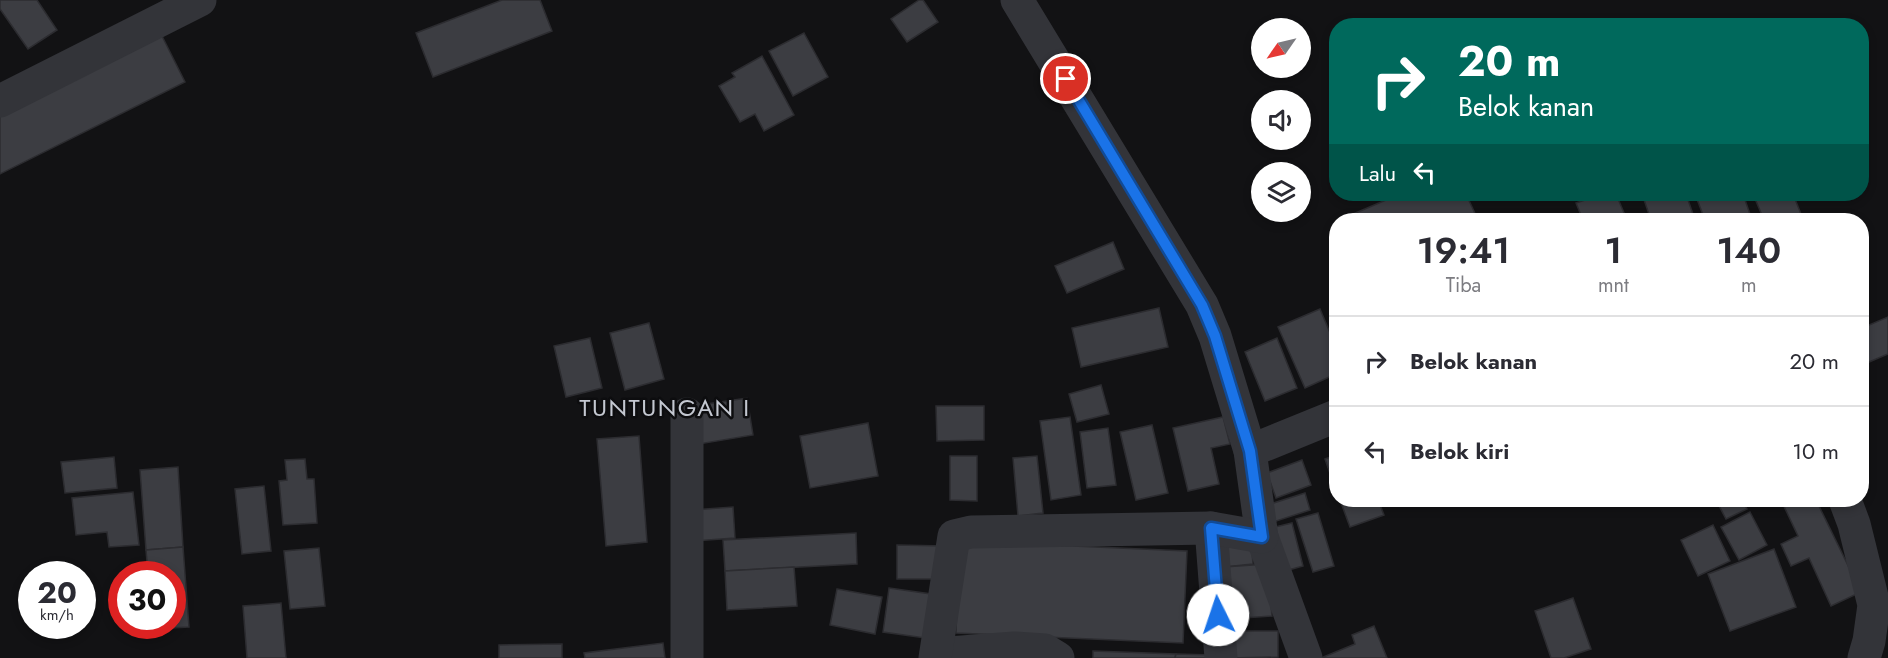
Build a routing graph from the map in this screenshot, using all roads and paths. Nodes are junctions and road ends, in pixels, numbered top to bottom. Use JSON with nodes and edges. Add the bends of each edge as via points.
{"nodes":[{"id":1,"x":200,"y":0,"type":"edge"},
{"id":2,"x":1017,"y":0,"type":"edge"},
{"id":3,"x":0,"y":101,"type":"edge"},
{"id":4,"x":687,"y":414,"type":"dead end"},
{"id":5,"x":1329,"y":419,"type":"edge"},
{"id":6,"x":1250,"y":451,"type":"junction"},
{"id":7,"x":1848,"y":507,"type":"edge"},
{"id":8,"x":1211,"y":528,"type":"junction"},
{"id":9,"x":1262,"y":537,"type":"junction"},
{"id":10,"x":935,"y":656,"type":"edge"},
{"id":11,"x":687,"y":658,"type":"edge"},
{"id":12,"x":1059,"y":658,"type":"edge"},
{"id":13,"x":1221,"y":658,"type":"edge"},
{"id":14,"x":1306,"y":658,"type":"edge"},
{"id":15,"x":1864,"y":658,"type":"edge"}],
"edges":[{"from":1,"to":3,"type":"street"},
{"from":2,"to":6,"type":"street","via":[[1202,305]]},
{"from":4,"to":11,"type":"street"},
{"from":5,"to":6,"type":"street"},
{"from":6,"to":9,"type":"street"},
{"from":7,"to":15,"type":"street","via":[[1874,605]]},
{"from":8,"to":9,"type":"street"},
{"from":8,"to":10,"type":"street","via":[[971,532],[954,536]]},
{"from":8,"to":13,"type":"street"},
{"from":9,"to":14,"type":"street"},
{"from":10,"to":12,"type":"street","via":[[1014,648],[1045,650]]}]}
